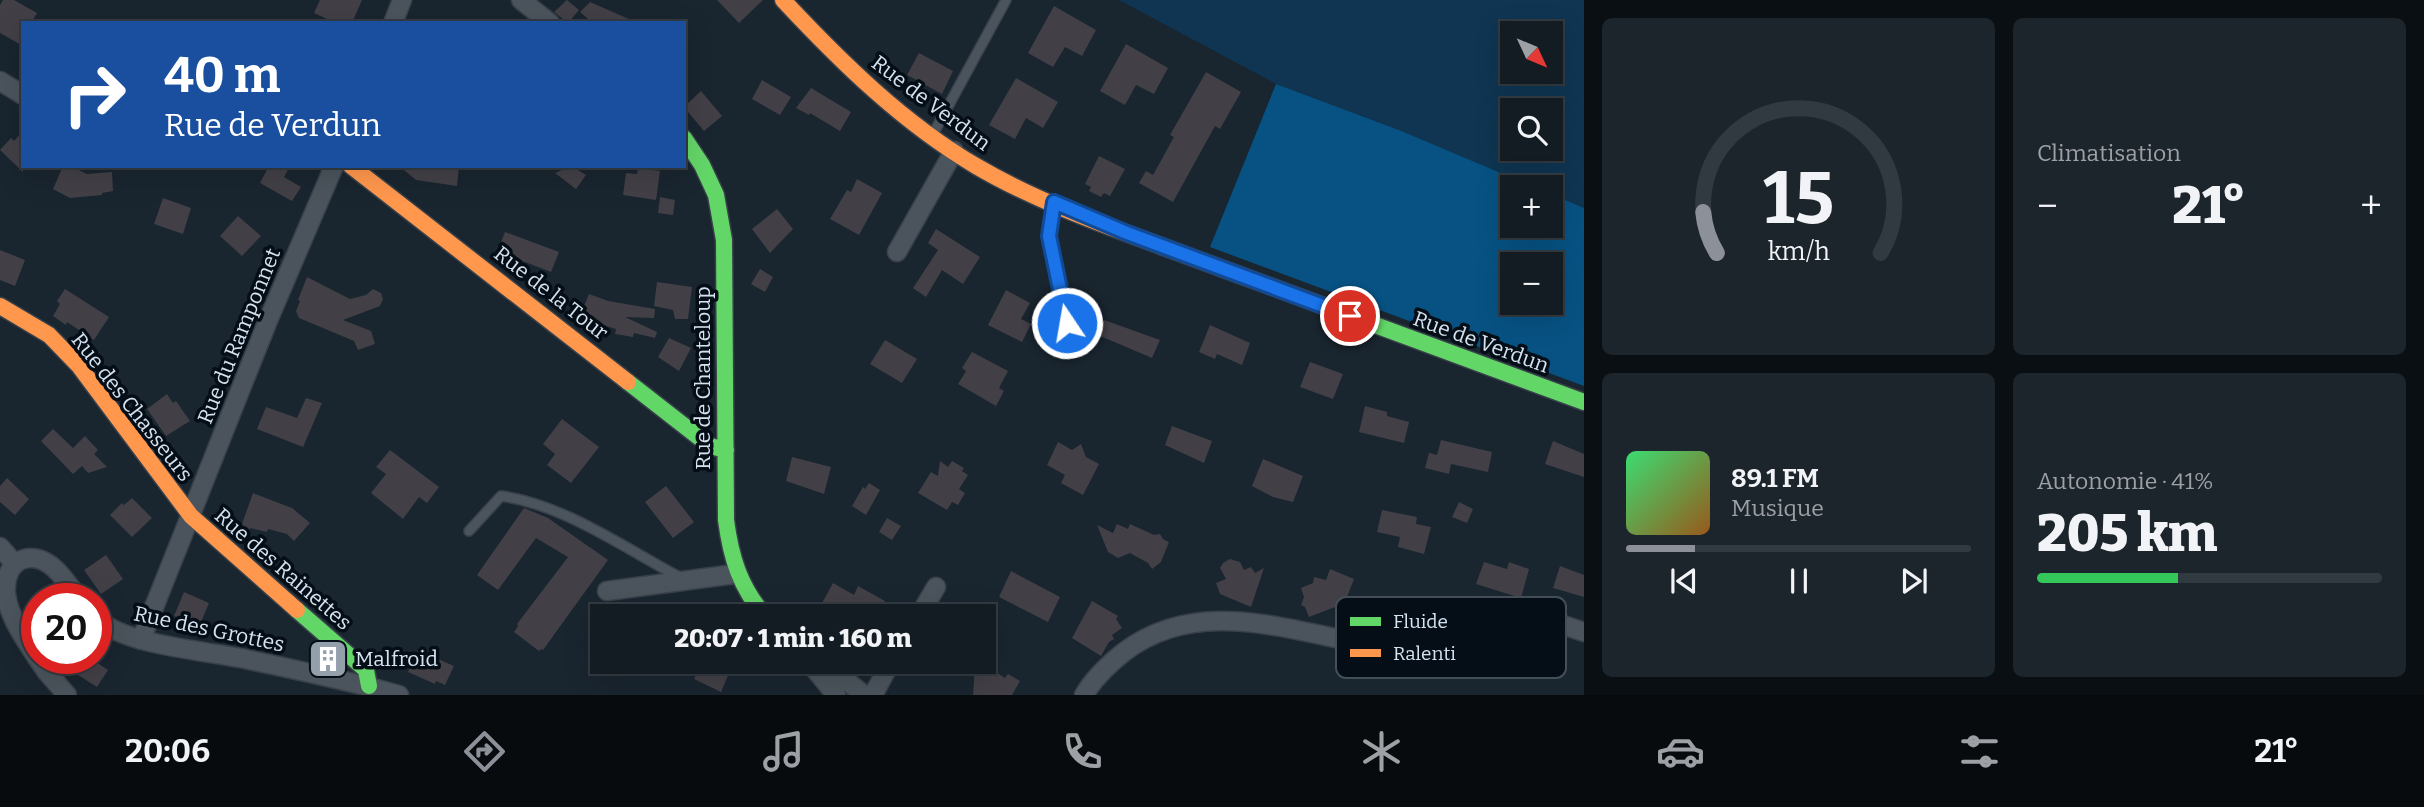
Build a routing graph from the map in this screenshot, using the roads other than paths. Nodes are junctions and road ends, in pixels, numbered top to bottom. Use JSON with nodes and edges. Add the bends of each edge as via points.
{"nodes":[{"id":1,"x":402,"y":0,"type":"edge"},
{"id":2,"x":522,"y":0,"type":"edge"},
{"id":3,"x":783,"y":0,"type":"edge"},
{"id":4,"x":1006,"y":0,"type":"edge"},
{"id":5,"x":394,"y":21,"type":"edge"},
{"id":6,"x":548,"y":21,"type":"edge"},
{"id":7,"x":0,"y":81,"type":"edge"},
{"id":8,"x":21,"y":94,"type":"edge"},
{"id":9,"x":932,"y":135,"type":"junction"},
{"id":10,"x":686,"y":141,"type":"edge"},
{"id":11,"x":954,"y":151,"type":"junction"},
{"id":12,"x":333,"y":168,"type":"edge"},
{"id":13,"x":354,"y":168,"type":"edge"},
{"id":14,"x":1054,"y":202,"type":"junction"},
{"id":15,"x":897,"y":252,"type":"dead end"},
{"id":16,"x":0,"y":306,"type":"edge"},
{"id":17,"x":1067,"y":323,"type":"dead end"},
{"id":18,"x":1584,"y":402,"type":"edge"},
{"id":19,"x":726,"y":450,"type":"junction"},
{"id":20,"x":191,"y":516,"type":"junction"},
{"id":21,"x":468,"y":531,"type":"dead end"},
{"id":22,"x":0,"y":547,"type":"edge"},
{"id":23,"x":14,"y":563,"type":"junction"},
{"id":24,"x":735,"y":574,"type":"junction"},
{"id":25,"x":686,"y":581,"type":"junction"},
{"id":26,"x":66,"y":583,"type":"edge"},
{"id":27,"x":936,"y":587,"type":"dead end"},
{"id":28,"x":607,"y":591,"type":"dead end"},
{"id":29,"x":754,"y":604,"type":"edge"},
{"id":30,"x":926,"y":604,"type":"edge"},
{"id":31,"x":1566,"y":626,"type":"edge"},
{"id":32,"x":112,"y":629,"type":"edge"},
{"id":33,"x":21,"y":632,"type":"edge"},
{"id":34,"x":1584,"y":632,"type":"edge"},
{"id":35,"x":1336,"y":638,"type":"edge"},
{"id":36,"x":141,"y":640,"type":"junction"},
{"id":37,"x":49,"y":674,"type":"edge"},
{"id":38,"x":819,"y":674,"type":"edge"},
{"id":39,"x":838,"y":674,"type":"edge"},
{"id":40,"x":884,"y":674,"type":"edge"},
{"id":41,"x":369,"y":686,"type":"junction"},
{"id":42,"x":67,"y":695,"type":"edge"},
{"id":43,"x":399,"y":695,"type":"edge"},
{"id":44,"x":836,"y":695,"type":"edge"},
{"id":45,"x":864,"y":695,"type":"edge"},
{"id":46,"x":873,"y":695,"type":"edge"},
{"id":47,"x":1084,"y":695,"type":"edge"}],
"edges":[{"from":1,"to":5,"type":"street"},
{"from":2,"to":6,"type":"street"},
{"from":3,"to":9,"type":"street","name":"Rue de Verdun","via":[[850,66]]},
{"from":4,"to":9,"type":"lane"},
{"from":7,"to":8,"type":"street"},
{"from":9,"to":11,"type":"street","name":"Rue de Verdun"},
{"from":10,"to":19,"type":"street","name":"Rue de Chanteloup","via":[[716,195],[723,240]]},
{"from":11,"to":14,"type":"street","name":"Rue de Verdun"},
{"from":11,"to":15,"type":"street"},
{"from":12,"to":20,"type":"street","name":"Rue du Ramponnet"},
{"from":13,"to":19,"type":"street","name":"Rue de la Tour","via":[[710,446]]},
{"from":14,"to":17,"type":"lane","via":[[1049,236]]},
{"from":14,"to":18,"type":"street","name":"Rue de Verdun"},
{"from":16,"to":20,"type":"street","name":"Rue des Chasseurs","via":[[49,335],[79,366]]},
{"from":19,"to":24,"type":"street","name":"Rue de Chanteloup","via":[[726,520]]},
{"from":20,"to":36,"type":"street","name":"Rue du Ramponnet"},
{"from":20,"to":41,"type":"street","name":"Rue des Rainettes","via":[[366,670]]},
{"from":21,"to":25,"type":"lane","via":[[501,496],[524,499],[553,509]]},
{"from":22,"to":23,"type":"street"},
{"from":23,"to":26,"type":"street","via":[[31,558],[42,561]]},
{"from":23,"to":33,"type":"street","via":[[7,596]]},
{"from":24,"to":25,"type":"street"},
{"from":24,"to":29,"type":"street","name":"Rue de Chanteloup"},
{"from":25,"to":28,"type":"street"},
{"from":27,"to":30,"type":"street"},
{"from":31,"to":34,"type":"street"},
{"from":32,"to":36,"type":"street","name":"Rue des Grottes"},
{"from":35,"to":47,"type":"street","via":[[1236,621],[1178,625],[1132,646]]},
{"from":36,"to":41,"type":"street","name":"Rue des Grottes"},
{"from":37,"to":42,"type":"street"},
{"from":38,"to":44,"type":"street"},
{"from":39,"to":45,"type":"street"},
{"from":40,"to":46,"type":"street"},
{"from":41,"to":43,"type":"street","name":"Rue des Grottes"}]}
